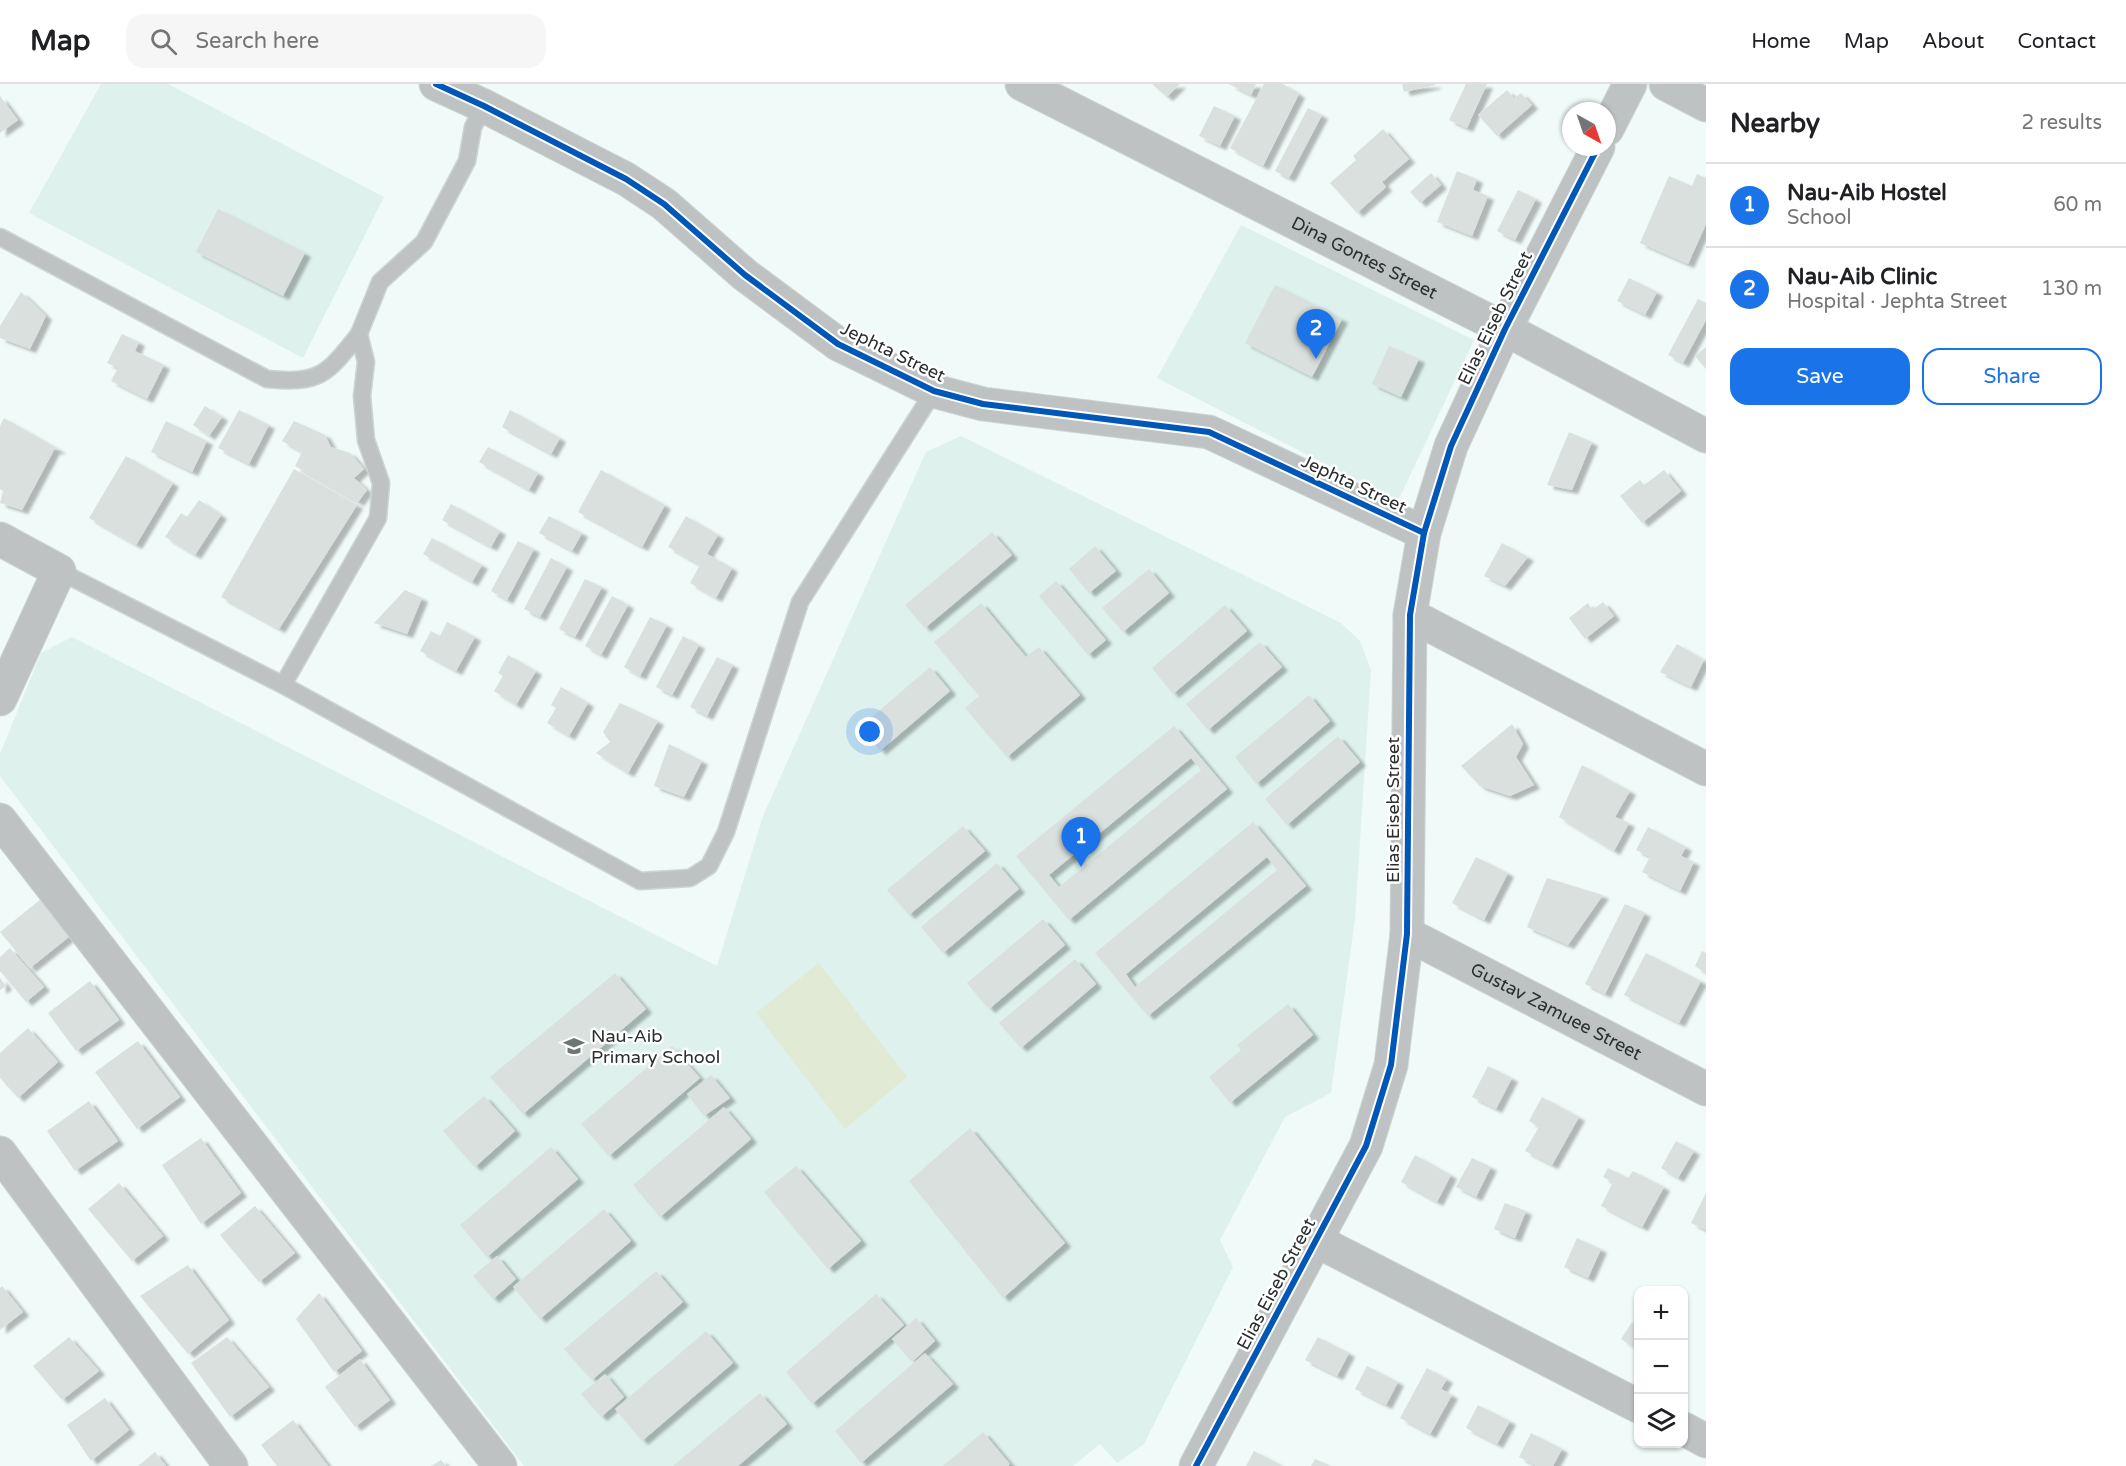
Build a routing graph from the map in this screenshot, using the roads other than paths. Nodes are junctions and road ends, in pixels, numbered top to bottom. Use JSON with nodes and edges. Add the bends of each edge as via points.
{"nodes":[{"id":1,"x":436,"y":84,"type":"edge"},
{"id":2,"x":1022,"y":84,"type":"edge"},
{"id":3,"x":1630,"y":84,"type":"edge"},
{"id":4,"x":1666,"y":84,"type":"edge"},
{"id":5,"x":1706,"y":105,"type":"edge"},
{"id":6,"x":484,"y":106,"type":"junction"},
{"id":7,"x":1616,"y":111,"type":"edge"},
{"id":8,"x":1593,"y":156,"type":"edge"},
{"id":9,"x":0,"y":237,"type":"edge"},
{"id":10,"x":1505,"y":329,"type":"junction"},
{"id":11,"x":359,"y":334,"type":"junction"},
{"id":12,"x":934,"y":391,"type":"junction"},
{"id":13,"x":1706,"y":436,"type":"edge"},
{"id":14,"x":1424,"y":533,"type":"junction"},
{"id":15,"x":0,"y":539,"type":"edge"},
{"id":16,"x":59,"y":571,"type":"junction"},
{"id":17,"x":1410,"y":615,"type":"junction"},
{"id":18,"x":283,"y":685,"type":"junction"},
{"id":19,"x":0,"y":699,"type":"edge"},
{"id":20,"x":1706,"y":769,"type":"edge"},
{"id":21,"x":0,"y":820,"type":"edge"},
{"id":22,"x":1407,"y":934,"type":"junction"},
{"id":23,"x":1706,"y":1089,"type":"edge"},
{"id":24,"x":0,"y":1153,"type":"edge"},
{"id":25,"x":1317,"y":1241,"type":"junction"},
{"id":26,"x":1634,"y":1404,"type":"edge"},
{"id":27,"x":1688,"y":1432,"type":"edge"},
{"id":28,"x":1706,"y":1441,"type":"edge"},
{"id":29,"x":231,"y":1466,"type":"edge"},
{"id":30,"x":500,"y":1466,"type":"edge"},
{"id":31,"x":1196,"y":1466,"type":"edge"}],
"edges":[{"from":1,"to":6,"type":"street","name":"Jephta Street"},
{"from":2,"to":10,"type":"street","name":"Dina Gontes Street"},
{"from":3,"to":7,"type":"street"},
{"from":4,"to":5,"type":"street"},
{"from":6,"to":11,"type":"lane","via":[[473,127],[467,161],[424,242],[380,282]]},
{"from":6,"to":12,"type":"street","name":"Jephta Street","via":[[626,179],[664,204],[745,275],[838,344]]},
{"from":8,"to":10,"type":"street","name":"Elias Eiseb Street"},
{"from":9,"to":11,"type":"lane","via":[[267,379],[299,382],[331,369]]},
{"from":10,"to":13,"type":"street","name":"Dina Gontes Street"},
{"from":10,"to":14,"type":"street","name":"Elias Eiseb Street","via":[[1451,447]]},
{"from":11,"to":18,"type":"lane","via":[[366,362],[362,396],[366,440],[381,483],[378,518]]},
{"from":12,"to":14,"type":"street","name":"Jephta Street","via":[[983,404],[1209,432]]},
{"from":12,"to":18,"type":"lane","via":[[800,602],[726,832],[709,866],[690,878],[640,881]]},
{"from":14,"to":17,"type":"street","name":"Elias Eiseb Street"},
{"from":15,"to":16,"type":"street"},
{"from":16,"to":18,"type":"lane"},
{"from":16,"to":19,"type":"street"},
{"from":17,"to":20,"type":"street"},
{"from":17,"to":22,"type":"street","name":"Elias Eiseb Street"},
{"from":21,"to":30,"type":"street"},
{"from":22,"to":23,"type":"street","name":"Gustav Zamuee Street"},
{"from":22,"to":25,"type":"street","name":"Elias Eiseb Street","via":[[1391,1065],[1366,1146]]},
{"from":24,"to":29,"type":"street"},
{"from":25,"to":26,"type":"street"},
{"from":25,"to":31,"type":"street","name":"Elias Eiseb Street"},
{"from":27,"to":28,"type":"street"}]}
